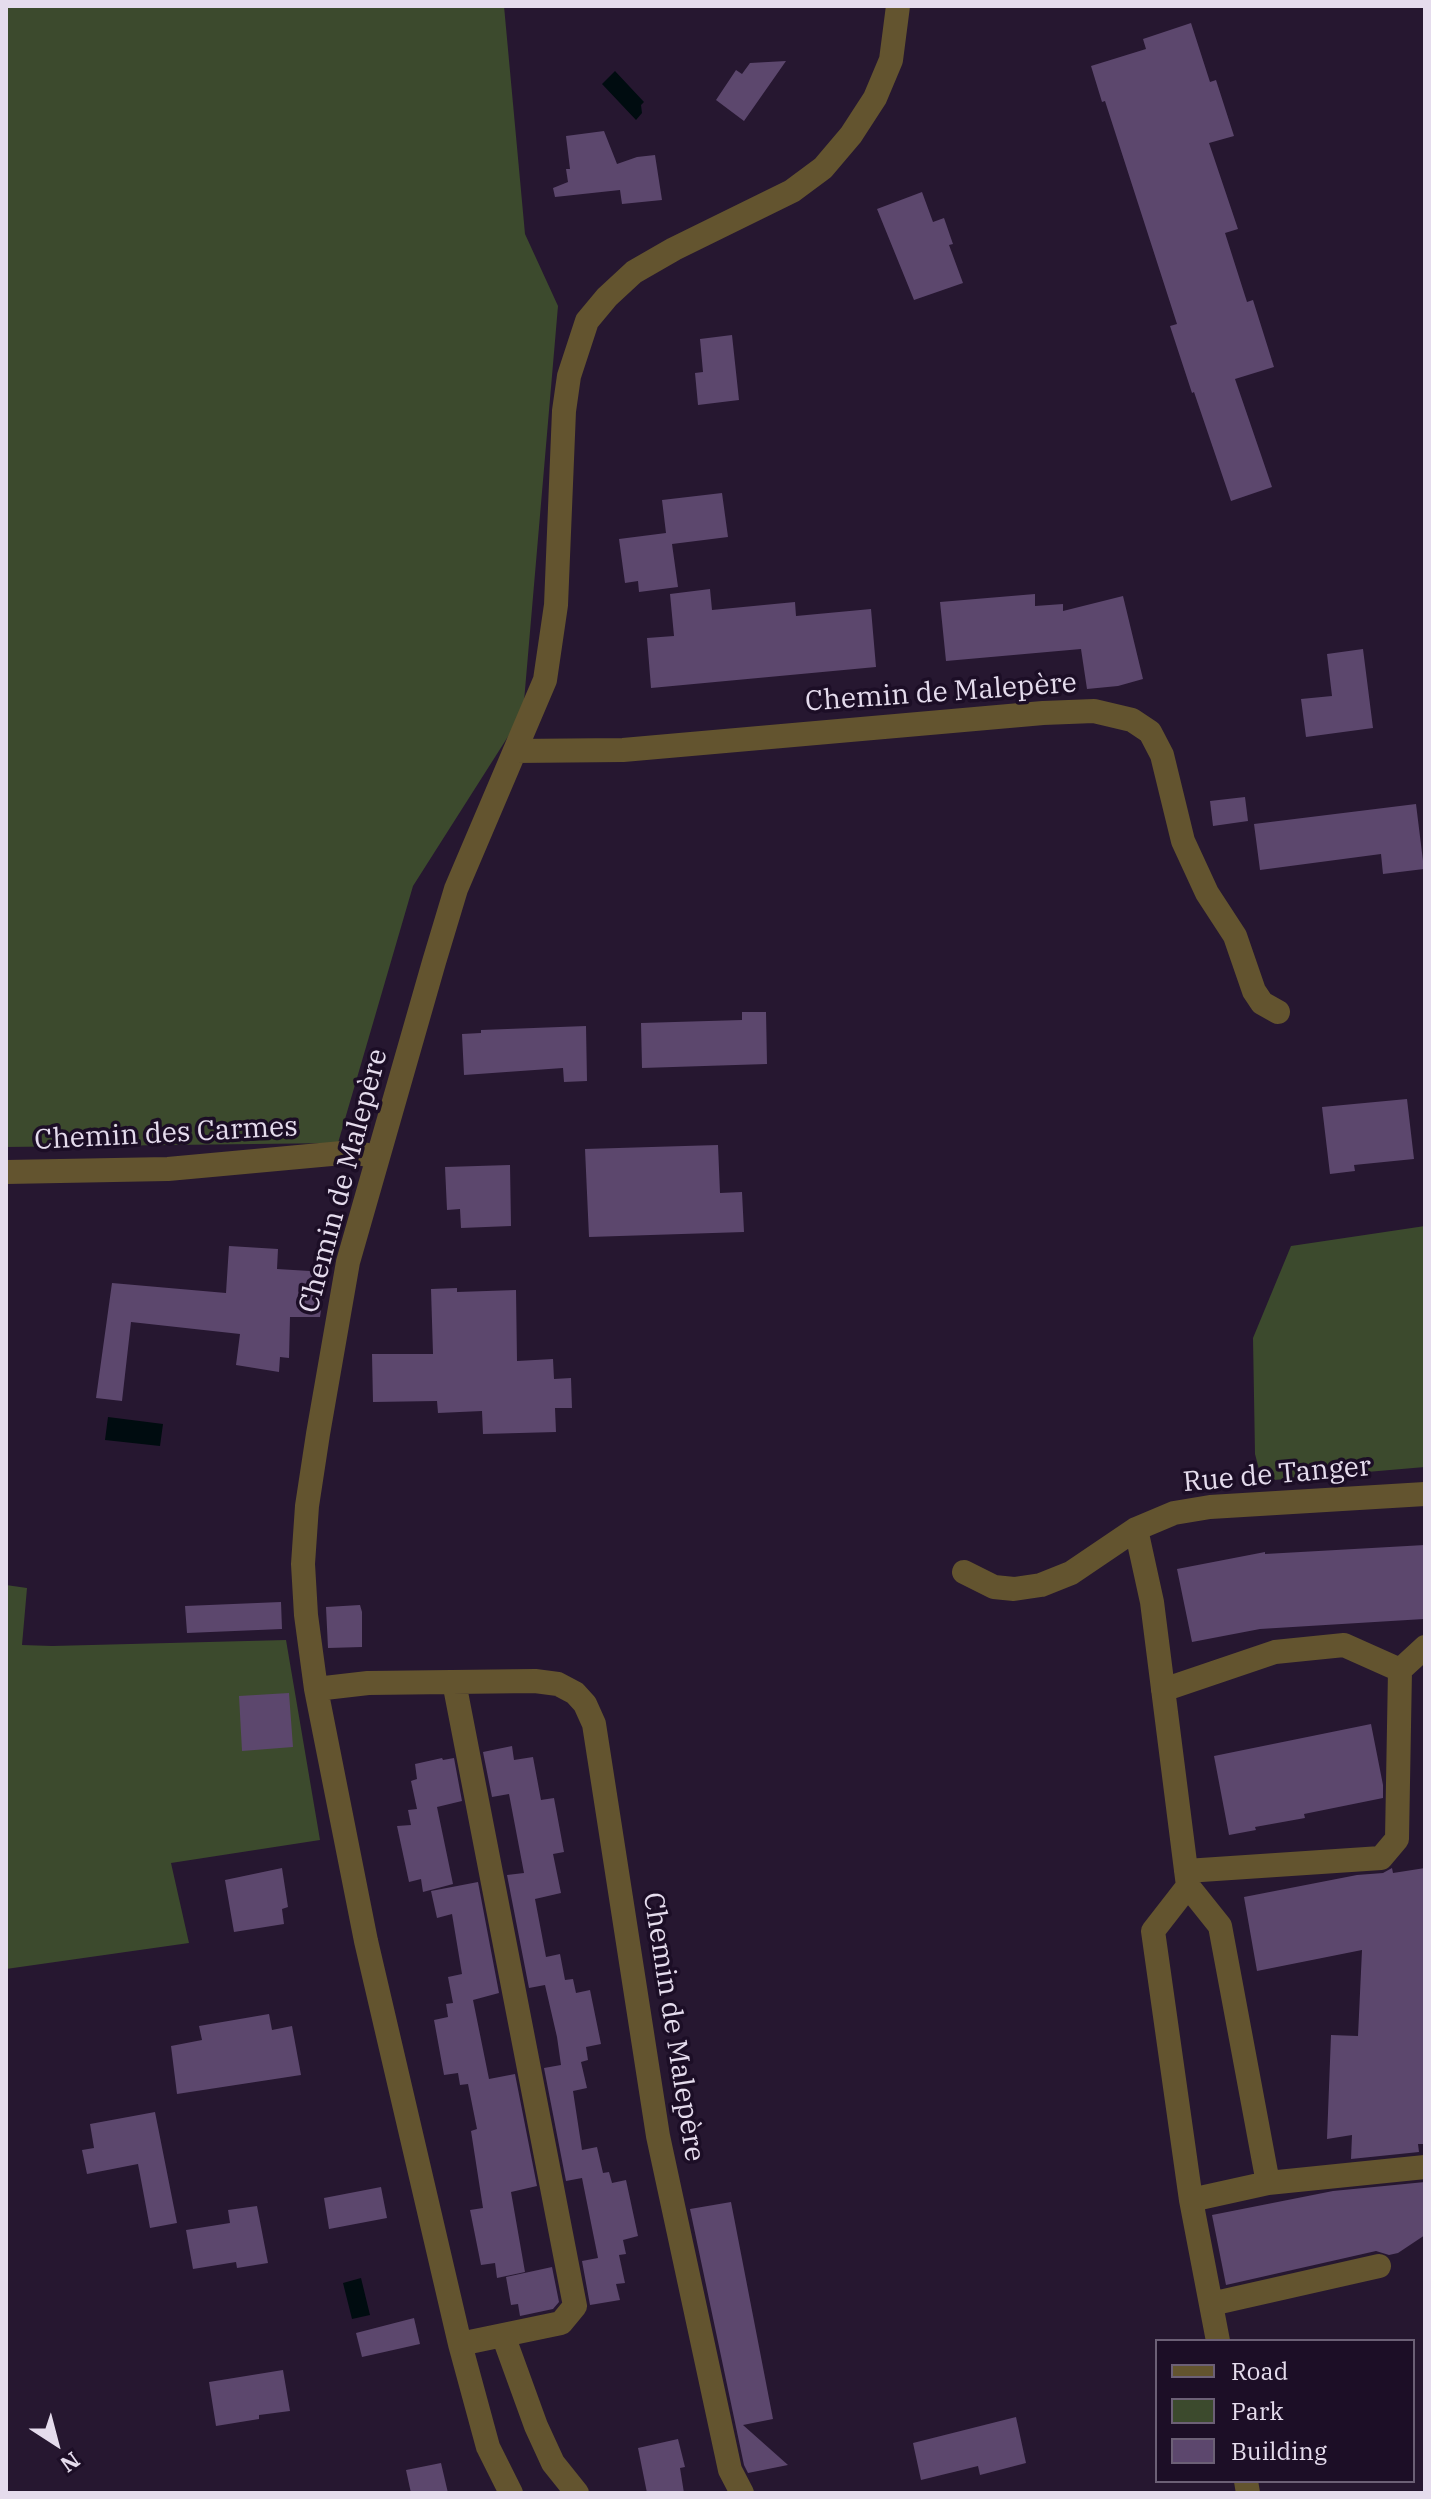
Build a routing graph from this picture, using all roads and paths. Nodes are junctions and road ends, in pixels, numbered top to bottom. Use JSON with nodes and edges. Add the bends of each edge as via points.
{"nodes":[{"id":1,"x":898,"y":6,"type":"edge"},
{"id":2,"x":515,"y":751,"type":"junction"},
{"id":3,"x":1278,"y":1012,"type":"dead end"},
{"id":4,"x":377,"y":1157,"type":"junction"},
{"id":5,"x":6,"y":1172,"type":"edge"},
{"id":6,"x":1425,"y":1494,"type":"edge"},
{"id":7,"x":1136,"y":1529,"type":"junction"},
{"id":8,"x":964,"y":1572,"type":"dead end"},
{"id":9,"x":1425,"y":1647,"type":"edge"},
{"id":10,"x":1400,"y":1670,"type":"junction"},
{"id":11,"x":454,"y":1682,"type":"junction"},
{"id":12,"x":316,"y":1689,"type":"junction"},
{"id":13,"x":1163,"y":1690,"type":"junction"},
{"id":14,"x":1187,"y":1879,"type":"junction"},
{"id":15,"x":1425,"y":2167,"type":"edge"},
{"id":16,"x":1268,"y":2183,"type":"junction"},
{"id":17,"x":1191,"y":2200,"type":"junction"},
{"id":18,"x":1379,"y":2266,"type":"dead end"},
{"id":19,"x":1211,"y":2304,"type":"junction"},
{"id":20,"x":503,"y":2335,"type":"junction"},
{"id":21,"x":1218,"y":2339,"type":"edge"},
{"id":22,"x":460,"y":2344,"type":"junction"},
{"id":23,"x":511,"y":2493,"type":"edge"},
{"id":24,"x":577,"y":2493,"type":"edge"},
{"id":25,"x":742,"y":2493,"type":"edge"}],
"edges":[{"from":1,"to":2,"type":"street","name":"Chemin de Malepère","via":[[891,60],[875,98],[823,168],[792,191],[634,272],[587,321],[564,411],[551,656]]},
{"from":2,"to":3,"type":"street","name":"Chemin de Malepère","via":[[623,750],[1043,713],[1094,711],[1132,720],[1150,732],[1162,755],[1183,841],[1235,936],[1254,991]]},
{"from":2,"to":4,"type":"street","name":"Chemin de Malepère","via":[[456,889]]},
{"from":4,"to":5,"type":"street","name":"Chemin des Carmes","via":[[353,1152],[168,1169]]},
{"from":4,"to":12,"type":"street","name":"Chemin de Malepère","via":[[348,1262],[307,1506],[303,1564]]},
{"from":6,"to":7,"type":"street","name":"Rue de Tanger","via":[[1210,1507],[1174,1513]]},
{"from":7,"to":8,"type":"street","name":"Rue de Tanger","via":[[1071,1573],[1041,1585],[994,1587]]},
{"from":7,"to":13,"type":"street"},
{"from":9,"to":10,"type":"street"},
{"from":10,"to":13,"type":"street","via":[[1344,1645],[1275,1652]]},
{"from":10,"to":14,"type":"street","via":[[1397,1839],[1381,1858]]},
{"from":11,"to":12,"type":"street","name":"Chemin de Malepère"},
{"from":11,"to":20,"type":"street","via":[[575,2306],[561,2323]]},
{"from":11,"to":25,"type":"street","name":"Chemin de Malepère","via":[[558,1684],[585,1704],[594,1724],[658,2136],[730,2470]]},
{"from":12,"to":22,"type":"street","name":"Chemin de Malepère","via":[[366,1941]]},
{"from":13,"to":14,"type":"street"},
{"from":14,"to":16,"type":"street","via":[[1220,1926]]},
{"from":14,"to":17,"type":"street","via":[[1153,1931]]},
{"from":15,"to":16,"type":"street"},
{"from":16,"to":17,"type":"street"},
{"from":17,"to":19,"type":"street"},
{"from":18,"to":19,"type":"street"},
{"from":19,"to":21,"type":"street"},
{"from":20,"to":22,"type":"street"},
{"from":20,"to":24,"type":"street","via":[[553,2463]]},
{"from":22,"to":23,"type":"street","name":"Chemin de Malepère","via":[[488,2447]]}]}
